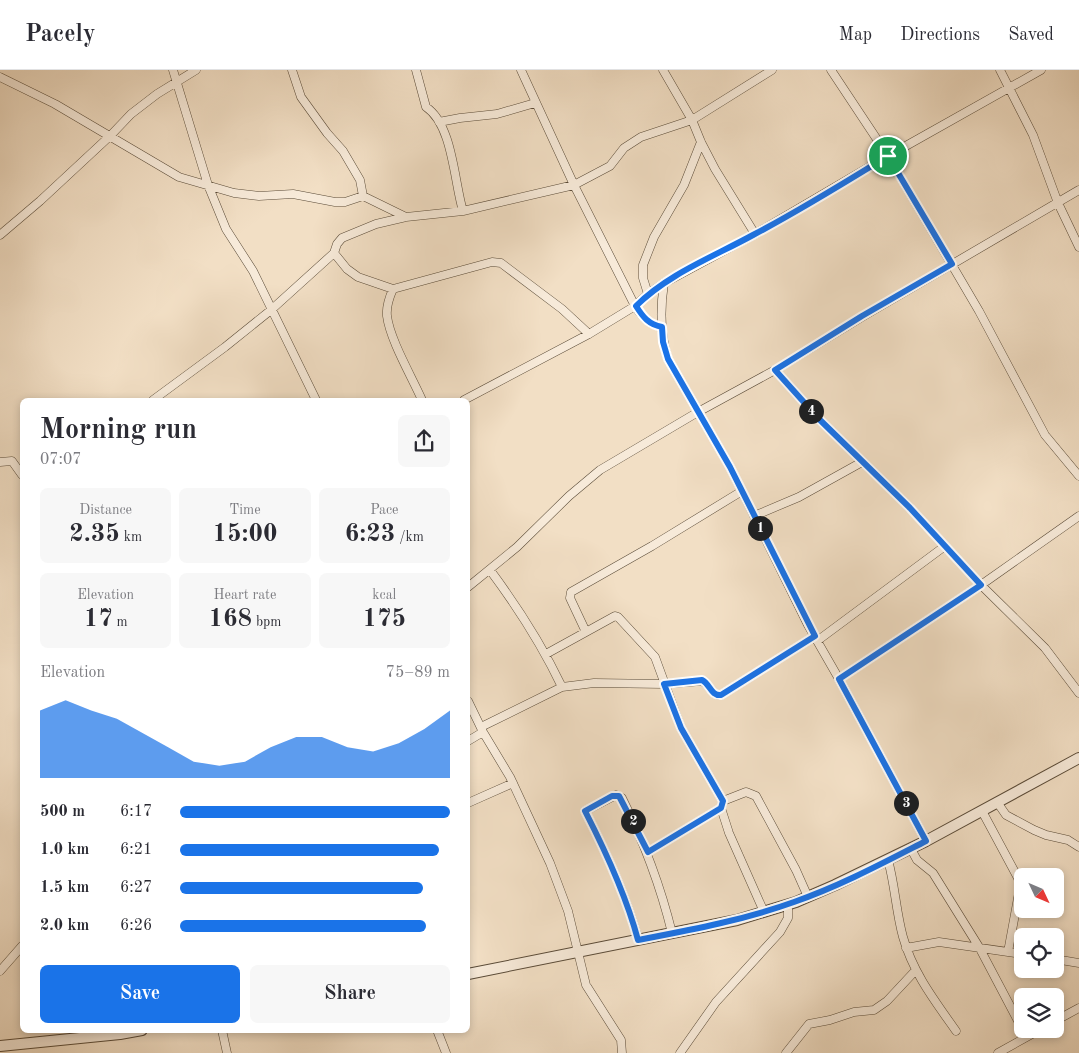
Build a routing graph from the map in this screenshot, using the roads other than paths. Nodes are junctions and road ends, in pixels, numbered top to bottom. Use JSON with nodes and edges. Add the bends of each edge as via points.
{"nodes":[{"id":1,"x":173,"y":70,"type":"edge"},
{"id":2,"x":196,"y":70,"type":"edge"},
{"id":3,"x":292,"y":70,"type":"edge"},
{"id":4,"x":416,"y":70,"type":"edge"},
{"id":5,"x":520,"y":70,"type":"edge"},
{"id":6,"x":664,"y":70,"type":"edge"},
{"id":7,"x":772,"y":70,"type":"edge"},
{"id":8,"x":831,"y":70,"type":"edge"},
{"id":9,"x":1000,"y":70,"type":"edge"},
{"id":10,"x":1041,"y":70,"type":"edge"},
{"id":11,"x":0,"y":77,"type":"edge"},
{"id":12,"x":176,"y":82,"type":"junction"},
{"id":13,"x":1010,"y":89,"type":"junction"},
{"id":14,"x":535,"y":102,"type":"junction"},
{"id":15,"x":692,"y":120,"type":"junction"},
{"id":16,"x":439,"y":122,"type":"junction"},
{"id":17,"x":110,"y":135,"type":"junction"},
{"id":18,"x":701,"y":142,"type":"junction"},
{"id":19,"x":888,"y":156,"type":"junction"},
{"id":20,"x":208,"y":185,"type":"junction"},
{"id":21,"x":574,"y":185,"type":"junction"},
{"id":22,"x":1079,"y":190,"type":"edge"},
{"id":23,"x":363,"y":196,"type":"junction"},
{"id":24,"x":1058,"y":203,"type":"junction"},
{"id":25,"x":463,"y":211,"type":"junction"},
{"id":26,"x":406,"y":216,"type":"junction"},
{"id":27,"x":755,"y":234,"type":"junction"},
{"id":28,"x":0,"y":235,"type":"edge"},
{"id":29,"x":1079,"y":247,"type":"edge"},
{"id":30,"x":334,"y":253,"type":"junction"},
{"id":31,"x":952,"y":264,"type":"junction"},
{"id":32,"x":664,"y":283,"type":"junction"},
{"id":33,"x":393,"y":290,"type":"junction"},
{"id":34,"x":648,"y":294,"type":"junction"},
{"id":35,"x":636,"y":306,"type":"junction"},
{"id":36,"x":271,"y":310,"type":"junction"},
{"id":37,"x":662,"y":327,"type":"junction"},
{"id":38,"x":588,"y":334,"type":"junction"},
{"id":39,"x":775,"y":370,"type":"junction"},
{"id":40,"x":156,"y":398,"type":"edge"},
{"id":41,"x":315,"y":398,"type":"edge"},
{"id":42,"x":421,"y":398,"type":"edge"},
{"id":43,"x":468,"y":398,"type":"edge"},
{"id":44,"x":698,"y":412,"type":"junction"},
{"id":45,"x":0,"y":462,"type":"edge"},
{"id":46,"x":862,"y":462,"type":"junction"},
{"id":47,"x":20,"y":472,"type":"edge"},
{"id":48,"x":1079,"y":476,"type":"edge"},
{"id":49,"x":742,"y":491,"type":"junction"},
{"id":50,"x":754,"y":516,"type":"junction"},
{"id":51,"x":1079,"y":516,"type":"edge"},
{"id":52,"x":945,"y":546,"type":"junction"},
{"id":53,"x":490,"y":570,"type":"junction"},
{"id":54,"x":470,"y":585,"type":"edge"},
{"id":55,"x":981,"y":585,"type":"junction"},
{"id":56,"x":586,"y":632,"type":"junction"},
{"id":57,"x":816,"y":638,"type":"junction"},
{"id":58,"x":546,"y":654,"type":"junction"},
{"id":59,"x":839,"y":679,"type":"junction"},
{"id":60,"x":664,"y":684,"type":"junction"},
{"id":61,"x":562,"y":687,"type":"junction"},
{"id":62,"x":1079,"y":693,"type":"edge"},
{"id":63,"x":470,"y":705,"type":"edge"},
{"id":64,"x":482,"y":729,"type":"junction"},
{"id":65,"x":470,"y":739,"type":"edge"},
{"id":66,"x":1079,"y":758,"type":"edge"},
{"id":67,"x":512,"y":783,"type":"junction"},
{"id":68,"x":470,"y":802,"type":"edge"},
{"id":69,"x":997,"y":802,"type":"junction"},
{"id":70,"x":722,"y":804,"type":"junction"},
{"id":71,"x":982,"y":811,"type":"junction"},
{"id":72,"x":926,"y":841,"type":"junction"},
{"id":73,"x":1079,"y":847,"type":"edge"},
{"id":74,"x":910,"y":849,"type":"junction"},
{"id":75,"x":648,"y":852,"type":"junction"},
{"id":76,"x":888,"y":860,"type":"junction"},
{"id":77,"x":808,"y":897,"type":"junction"},
{"id":78,"x":786,"y":905,"type":"junction"},
{"id":79,"x":764,"y":912,"type":"junction"},
{"id":80,"x":672,"y":933,"type":"junction"},
{"id":81,"x":638,"y":940,"type":"junction"},
{"id":82,"x":978,"y":947,"type":"junction"},
{"id":83,"x":20,"y":948,"type":"edge"},
{"id":84,"x":906,"y":948,"type":"junction"},
{"id":85,"x":578,"y":952,"type":"junction"},
{"id":86,"x":1008,"y":952,"type":"junction"},
{"id":87,"x":1014,"y":953,"type":"edge"},
{"id":88,"x":1064,"y":960,"type":"edge"},
{"id":89,"x":1079,"y":963,"type":"edge"},
{"id":90,"x":915,"y":971,"type":"junction"},
{"id":91,"x":0,"y":972,"type":"edge"},
{"id":92,"x":470,"y":973,"type":"edge"},
{"id":93,"x":1079,"y":1008,"type":"edge"},
{"id":94,"x":1014,"y":1014,"type":"edge"},
{"id":95,"x":1064,"y":1017,"type":"edge"},
{"id":96,"x":956,"y":1031,"type":"dead end"},
{"id":97,"x":126,"y":1033,"type":"edge"},
{"id":98,"x":223,"y":1033,"type":"edge"},
{"id":99,"x":438,"y":1033,"type":"edge"},
{"id":100,"x":1023,"y":1038,"type":"edge"},
{"id":101,"x":0,"y":1046,"type":"edge"},
{"id":102,"x":623,"y":1052,"type":"edge"},
{"id":103,"x":227,"y":1053,"type":"edge"},
{"id":104,"x":446,"y":1053,"type":"edge"},
{"id":105,"x":680,"y":1053,"type":"edge"},
{"id":106,"x":786,"y":1053,"type":"edge"},
{"id":107,"x":998,"y":1053,"type":"edge"}],
"edges":[{"from":1,"to":12,"type":"street"},
{"from":2,"to":12,"type":"street"},
{"from":3,"to":23,"type":"street","via":[[301,97],[343,151],[360,180]]},
{"from":4,"to":16,"type":"street","via":[[426,107],[434,112]]},
{"from":5,"to":14,"type":"street"},
{"from":6,"to":15,"type":"street"},
{"from":7,"to":15,"type":"street"},
{"from":8,"to":19,"type":"street"},
{"from":9,"to":13,"type":"street"},
{"from":10,"to":13,"type":"street"},
{"from":11,"to":17,"type":"street"},
{"from":12,"to":17,"type":"street","via":[[131,114]]},
{"from":12,"to":20,"type":"street"},
{"from":13,"to":19,"type":"street"},
{"from":13,"to":24,"type":"street","via":[[1033,135]]},
{"from":14,"to":16,"type":"street","via":[[497,114]]},
{"from":14,"to":21,"type":"street"},
{"from":15,"to":18,"type":"street"},
{"from":15,"to":21,"type":"street","via":[[641,137],[624,148],[610,166]]},
{"from":16,"to":25,"type":"street","via":[[452,155]]},
{"from":17,"to":20,"type":"street","via":[[179,177]]},
{"from":17,"to":28,"type":"street"},
{"from":18,"to":27,"type":"street"},
{"from":18,"to":34,"type":"street","via":[[684,185],[654,236],[643,265]]},
{"from":19,"to":27,"type":"street"},
{"from":19,"to":31,"type":"street"},
{"from":20,"to":23,"type":"street","via":[[234,193],[259,196],[293,194],[335,202]]},
{"from":20,"to":36,"type":"street","via":[[226,229],[253,272]]},
{"from":21,"to":25,"type":"street"},
{"from":21,"to":35,"type":"street"},
{"from":22,"to":24,"type":"street"},
{"from":23,"to":26,"type":"street"},
{"from":24,"to":29,"type":"street"},
{"from":24,"to":31,"type":"street"},
{"from":25,"to":26,"type":"street"},
{"from":26,"to":30,"type":"street","via":[[342,238]]},
{"from":27,"to":32,"type":"street"},
{"from":30,"to":33,"type":"street","via":[[347,270],[358,277]]},
{"from":30,"to":36,"type":"street"},
{"from":31,"to":39,"type":"street"},
{"from":31,"to":48,"type":"street","via":[[1045,435]]},
{"from":32,"to":34,"type":"street"},
{"from":32,"to":37,"type":"street","via":[[660,308]]},
{"from":33,"to":38,"type":"street","via":[[492,262],[501,263],[562,309]]},
{"from":33,"to":42,"type":"street","via":[[386,314],[390,330]]},
{"from":34,"to":35,"type":"street"},
{"from":35,"to":37,"type":"street","via":[[646,320]]},
{"from":35,"to":38,"type":"street"},
{"from":36,"to":40,"type":"street"},
{"from":36,"to":41,"type":"street"},
{"from":37,"to":44,"type":"street","via":[[668,359]]},
{"from":38,"to":43,"type":"street"},
{"from":39,"to":44,"type":"street"},
{"from":39,"to":46,"type":"street"},
{"from":44,"to":49,"type":"street"},
{"from":44,"to":53,"type":"street","via":[[585,482]]},
{"from":45,"to":47,"type":"street","via":[[12,461]]},
{"from":46,"to":50,"type":"street","via":[[799,497]]},
{"from":46,"to":52,"type":"street"},
{"from":49,"to":50,"type":"street"},
{"from":49,"to":56,"type":"street","via":[[571,592],[570,598]]},
{"from":50,"to":57,"type":"street"},
{"from":51,"to":55,"type":"street"},
{"from":52,"to":55,"type":"street"},
{"from":52,"to":57,"type":"street"},
{"from":53,"to":54,"type":"street"},
{"from":53,"to":58,"type":"street","via":[[520,610]]},
{"from":55,"to":59,"type":"street"},
{"from":55,"to":62,"type":"street","via":[[1045,648]]},
{"from":56,"to":58,"type":"street"},
{"from":56,"to":60,"type":"street","via":[[612,616],[618,617],[655,657]]},
{"from":57,"to":59,"type":"street"},
{"from":57,"to":60,"type":"street","via":[[721,695],[717,696],[702,680]]},
{"from":58,"to":61,"type":"street"},
{"from":59,"to":72,"type":"street"},
{"from":60,"to":61,"type":"street","via":[[594,683]]},
{"from":60,"to":70,"type":"street","via":[[681,728]]},
{"from":61,"to":64,"type":"street"},
{"from":63,"to":64,"type":"street"},
{"from":64,"to":65,"type":"street"},
{"from":64,"to":67,"type":"street"},
{"from":66,"to":69,"type":"street"},
{"from":67,"to":68,"type":"street"},
{"from":67,"to":85,"type":"street","via":[[550,862],[568,911]]},
{"from":69,"to":71,"type":"street"},
{"from":69,"to":73,"type":"street","via":[[1006,815]]},
{"from":70,"to":75,"type":"street"},
{"from":70,"to":77,"type":"street","via":[[746,792],[760,800]]},
{"from":70,"to":79,"type":"street","via":[[729,833]]},
{"from":71,"to":72,"type":"street"},
{"from":71,"to":86,"type":"street","via":[[1020,887]]},
{"from":72,"to":74,"type":"street"},
{"from":74,"to":76,"type":"street"},
{"from":74,"to":82,"type":"street","via":[[916,860],[933,873]]},
{"from":75,"to":80,"type":"street"},
{"from":75,"to":81,"type":"street","via":[[619,796],[612,796],[585,811],[605,849]]},
{"from":76,"to":77,"type":"street"},
{"from":76,"to":84,"type":"street"},
{"from":77,"to":78,"type":"street"},
{"from":78,"to":79,"type":"street"},
{"from":78,"to":105,"type":"street","via":[[788,918],[780,932],[716,1002]]},
{"from":79,"to":80,"type":"street"},
{"from":80,"to":81,"type":"street"},
{"from":81,"to":85,"type":"street"},
{"from":82,"to":84,"type":"street","via":[[939,942]]},
{"from":82,"to":86,"type":"street"},
{"from":82,"to":94,"type":"street"},
{"from":83,"to":91,"type":"street"},
{"from":84,"to":90,"type":"street"},
{"from":85,"to":92,"type":"street"},
{"from":85,"to":102,"type":"street","via":[[586,985],[621,1040]]},
{"from":86,"to":87,"type":"street"},
{"from":88,"to":89,"type":"street"},
{"from":90,"to":96,"type":"street"},
{"from":90,"to":106,"type":"street","via":[[874,1010],[810,1024]]},
{"from":93,"to":95,"type":"street"},
{"from":97,"to":101,"type":"street"},
{"from":98,"to":103,"type":"street"},
{"from":99,"to":104,"type":"street"},
{"from":100,"to":107,"type":"street"}]}
